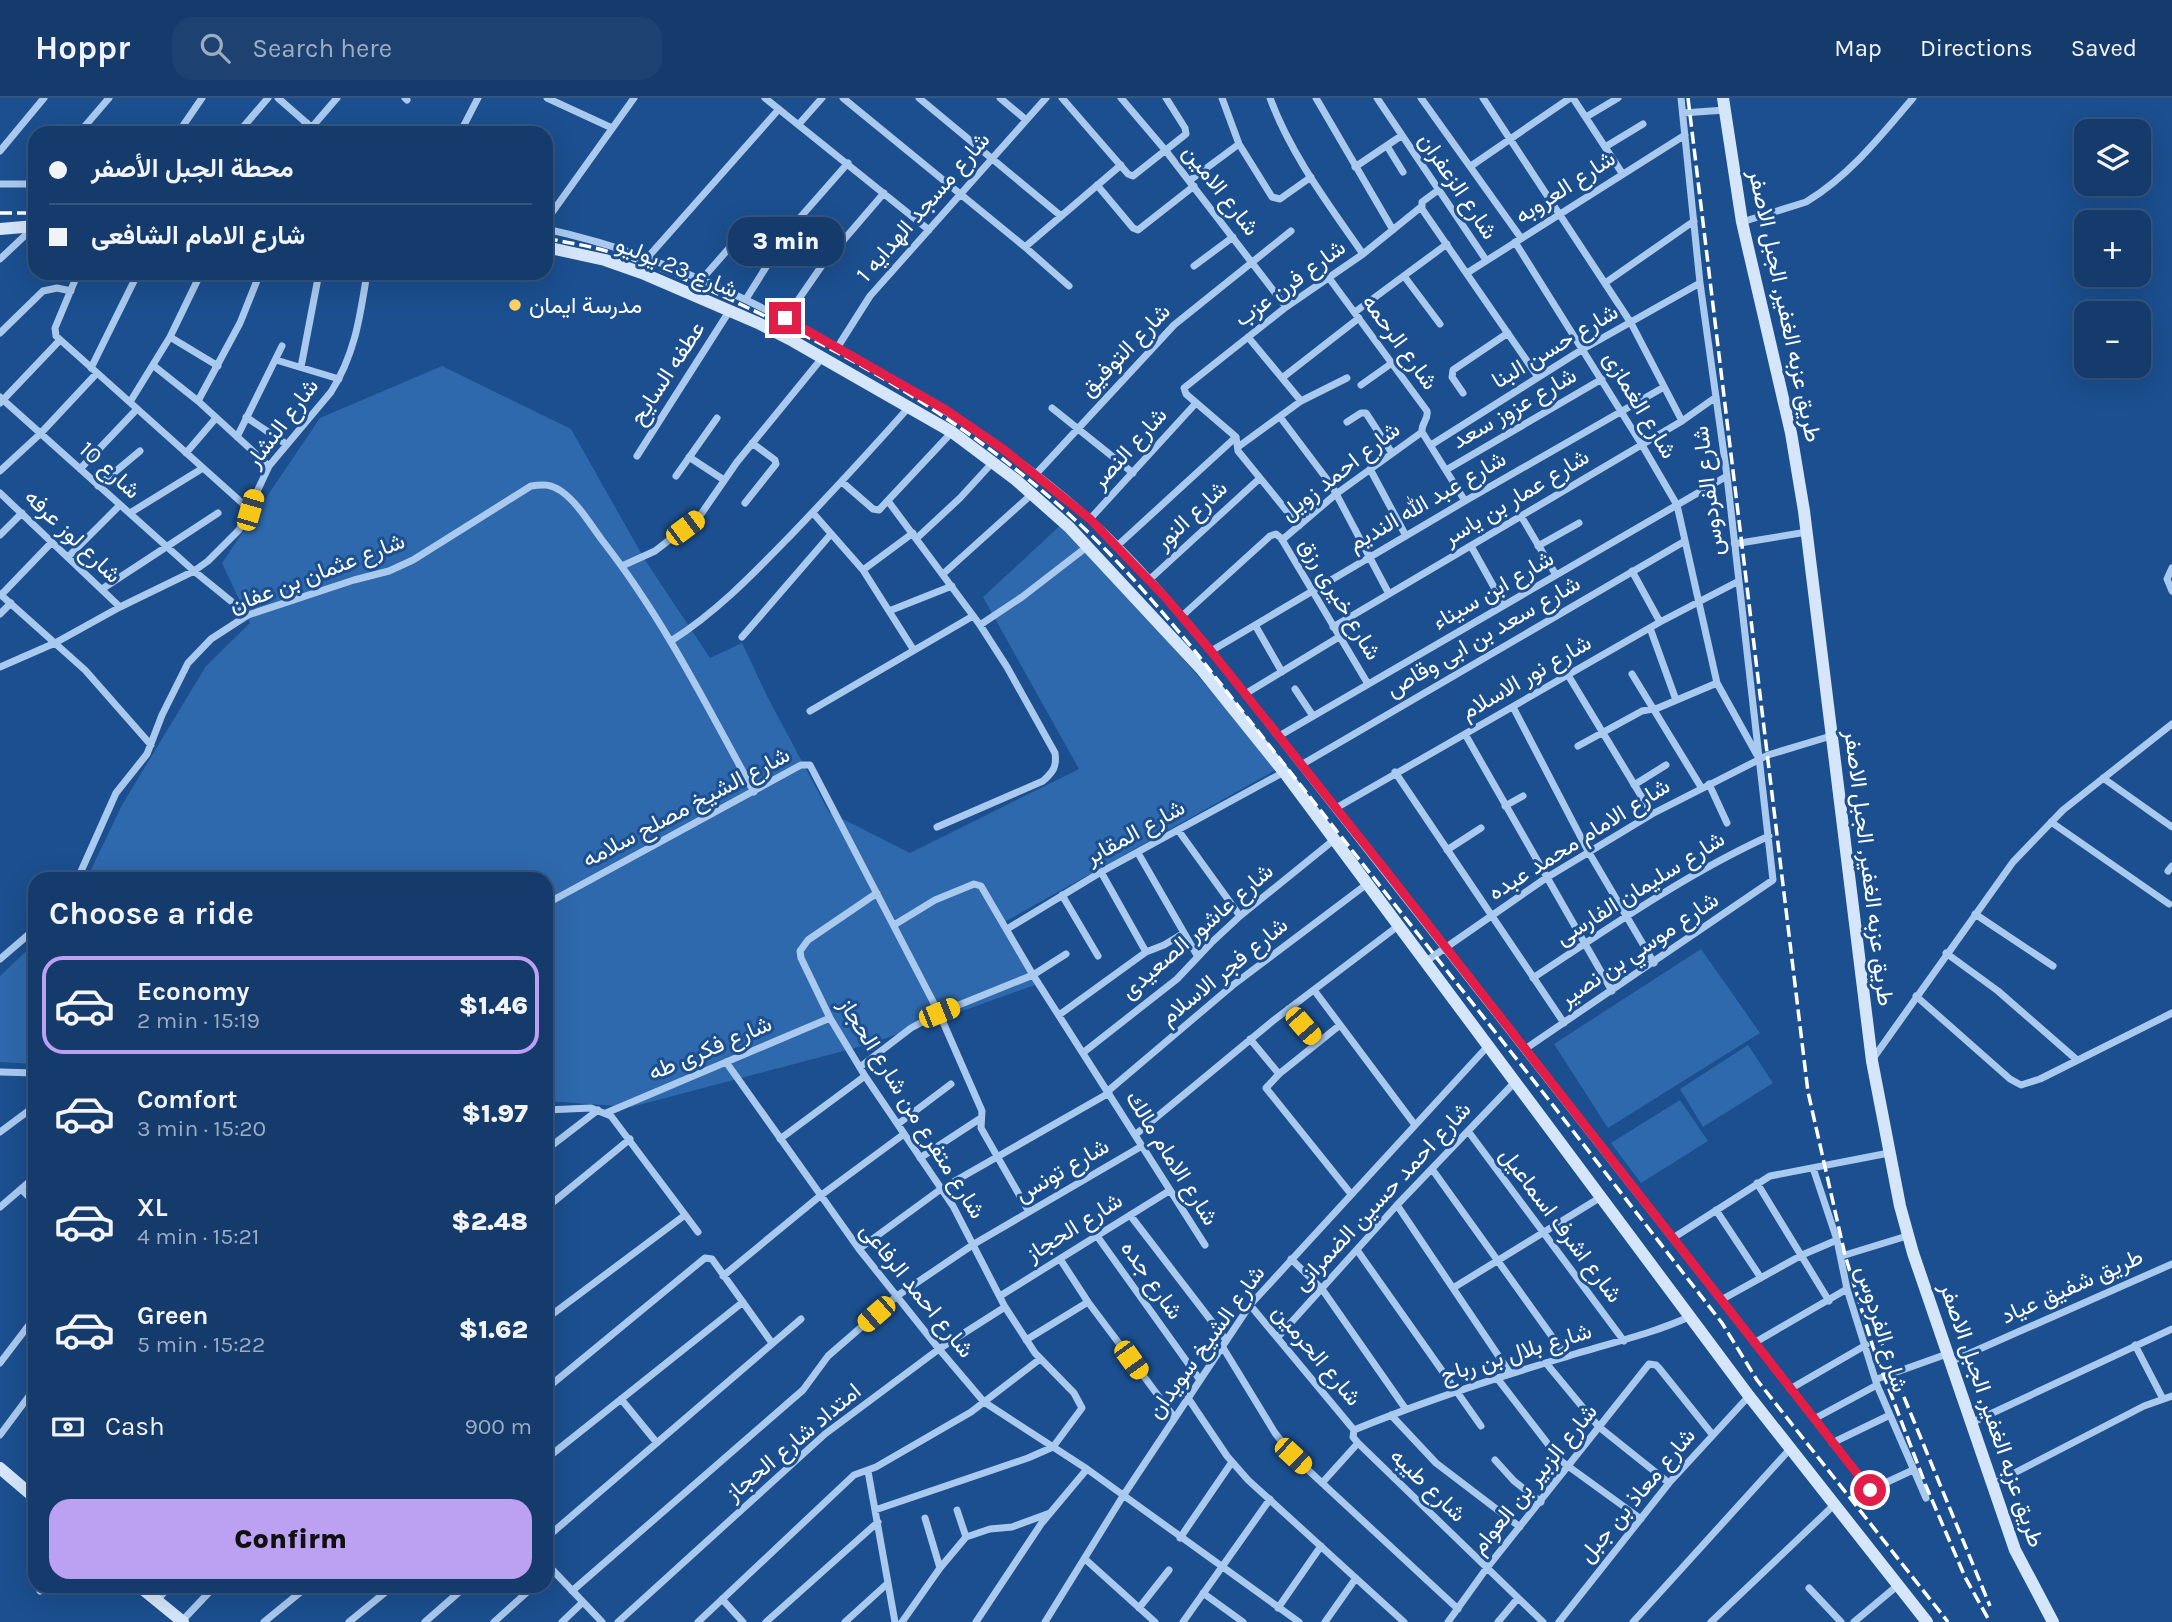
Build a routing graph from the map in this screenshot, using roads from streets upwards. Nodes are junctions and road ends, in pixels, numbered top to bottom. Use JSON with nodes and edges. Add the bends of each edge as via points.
{"nodes":[{"id":1,"x":44,"y":98,"type":"edge"},
{"id":2,"x":109,"y":98,"type":"edge"},
{"id":3,"x":202,"y":98,"type":"edge"},
{"id":4,"x":268,"y":98,"type":"edge"},
{"id":5,"x":278,"y":98,"type":"edge"},
{"id":6,"x":337,"y":98,"type":"edge"},
{"id":7,"x":478,"y":98,"type":"edge"},
{"id":8,"x":547,"y":98,"type":"edge"},
{"id":9,"x":634,"y":98,"type":"edge"},
{"id":10,"x":765,"y":98,"type":"edge"},
{"id":11,"x":822,"y":98,"type":"edge"},
{"id":12,"x":843,"y":98,"type":"edge"},
{"id":13,"x":919,"y":98,"type":"edge"},
{"id":14,"x":1000,"y":98,"type":"edge"},
{"id":15,"x":1046,"y":98,"type":"edge"},
{"id":16,"x":1062,"y":98,"type":"edge"},
{"id":17,"x":1121,"y":98,"type":"edge"},
{"id":18,"x":1166,"y":98,"type":"edge"},
{"id":19,"x":1222,"y":98,"type":"edge"},
{"id":20,"x":1270,"y":98,"type":"edge"},
{"id":21,"x":1317,"y":98,"type":"edge"},
{"id":22,"x":1377,"y":98,"type":"edge"},
{"id":23,"x":1421,"y":98,"type":"edge"},
{"id":24,"x":1483,"y":98,"type":"edge"},
{"id":25,"x":1572,"y":98,"type":"edge"},
{"id":26,"x":1618,"y":98,"type":"edge"},
{"id":27,"x":1681,"y":98,"type":"edge"},
{"id":28,"x":1913,"y":98,"type":"edge"},
{"id":29,"x":1724,"y":104,"type":"edge"},
{"id":30,"x":779,"y":108,"type":"junction"},
{"id":31,"x":1683,"y":113,"type":"junction"},
{"id":32,"x":1586,"y":117,"type":"junction"},
{"id":33,"x":1025,"y":119,"type":"junction"},
{"id":34,"x":799,"y":124,"type":"junction"},
{"id":35,"x":1643,"y":124,"type":"dead end"},
{"id":36,"x":85,"y":126,"type":"edge"},
{"id":37,"x":183,"y":126,"type":"edge"},
{"id":38,"x":244,"y":126,"type":"edge"},
{"id":39,"x":310,"y":126,"type":"edge"},
{"id":40,"x":314,"y":126,"type":"edge"},
{"id":41,"x":464,"y":126,"type":"edge"},
{"id":42,"x":612,"y":128,"type":"junction"},
{"id":43,"x":1685,"y":135,"type":"junction"},
{"id":44,"x":1401,"y":136,"type":"junction"},
{"id":45,"x":1511,"y":139,"type":"junction"},
{"id":46,"x":1239,"y":144,"type":"junction"},
{"id":47,"x":1387,"y":146,"type":"junction"},
{"id":48,"x":1605,"y":148,"type":"junction"},
{"id":49,"x":0,"y":151,"type":"edge"},
{"id":50,"x":1166,"y":151,"type":"junction"},
{"id":51,"x":992,"y":158,"type":"junction"},
{"id":52,"x":848,"y":163,"type":"junction"},
{"id":53,"x":1121,"y":165,"type":"junction"},
{"id":54,"x":1471,"y":166,"type":"junction"},
{"id":55,"x":1355,"y":167,"type":"junction"},
{"id":56,"x":1403,"y":172,"type":"dead end"},
{"id":57,"x":1622,"y":173,"type":"junction"},
{"id":58,"x":1311,"y":177,"type":"junction"},
{"id":59,"x":1192,"y":183,"type":"junction"},
{"id":60,"x":0,"y":184,"type":"edge"},
{"id":61,"x":28,"y":184,"type":"edge"},
{"id":62,"x":1097,"y":185,"type":"junction"},
{"id":63,"x":1437,"y":191,"type":"junction"},
{"id":64,"x":884,"y":192,"type":"junction"},
{"id":65,"x":960,"y":193,"type":"junction"},
{"id":66,"x":1421,"y":207,"type":"junction"},
{"id":67,"x":553,"y":211,"type":"edge"},
{"id":68,"x":1559,"y":214,"type":"junction"},
{"id":69,"x":1061,"y":216,"type":"junction"},
{"id":70,"x":1694,"y":221,"type":"junction"},
{"id":71,"x":1742,"y":222,"type":"junction"},
{"id":72,"x":28,"y":227,"type":"edge"},
{"id":73,"x":0,"y":229,"type":"edge"},
{"id":74,"x":745,"y":230,"type":"dead end"},
{"id":75,"x":929,"y":230,"type":"junction"},
{"id":76,"x":1393,"y":230,"type":"junction"},
{"id":77,"x":553,"y":231,"type":"edge"},
{"id":78,"x":1291,"y":231,"type":"dead end"},
{"id":79,"x":28,"y":233,"type":"edge"},
{"id":80,"x":1233,"y":237,"type":"junction"},
{"id":81,"x":1518,"y":240,"type":"junction"},
{"id":82,"x":1447,"y":244,"type":"junction"},
{"id":83,"x":1025,"y":247,"type":"junction"},
{"id":84,"x":553,"y":248,"type":"edge"},
{"id":85,"x":1363,"y":254,"type":"junction"},
{"id":86,"x":648,"y":257,"type":"junction"},
{"id":87,"x":0,"y":259,"type":"edge"},
{"id":88,"x":1486,"y":260,"type":"junction"},
{"id":89,"x":1252,"y":262,"type":"junction"},
{"id":90,"x":1194,"y":266,"type":"dead end"},
{"id":91,"x":1467,"y":273,"type":"junction"},
{"id":92,"x":1404,"y":276,"type":"junction"},
{"id":93,"x":1329,"y":278,"type":"junction"},
{"id":94,"x":702,"y":279,"type":"junction"},
{"id":95,"x":75,"y":280,"type":"edge"},
{"id":96,"x":135,"y":280,"type":"edge"},
{"id":97,"x":198,"y":280,"type":"edge"},
{"id":98,"x":257,"y":280,"type":"edge"},
{"id":99,"x":318,"y":280,"type":"edge"},
{"id":100,"x":366,"y":280,"type":"edge"},
{"id":101,"x":1605,"y":283,"type":"junction"},
{"id":102,"x":1700,"y":283,"type":"junction"},
{"id":103,"x":1069,"y":286,"type":"dead end"},
{"id":104,"x":71,"y":291,"type":"junction"},
{"id":105,"x":746,"y":299,"type":"junction"},
{"id":106,"x":1286,"y":307,"type":"junction"},
{"id":107,"x":730,"y":310,"type":"junction"},
{"id":108,"x":1357,"y":315,"type":"junction"},
{"id":109,"x":785,"y":318,"type":"junction"},
{"id":110,"x":1631,"y":323,"type":"junction"},
{"id":111,"x":1440,"y":324,"type":"dead end"},
{"id":112,"x":0,"y":333,"type":"edge"},
{"id":113,"x":1508,"y":333,"type":"junction"},
{"id":114,"x":170,"y":337,"type":"junction"},
{"id":115,"x":1248,"y":337,"type":"junction"},
{"id":116,"x":60,"y":340,"type":"junction"},
{"id":117,"x":282,"y":346,"type":"dead end"},
{"id":118,"x":837,"y":348,"type":"junction"},
{"id":119,"x":1583,"y":349,"type":"junction"},
{"id":120,"x":823,"y":357,"type":"junction"},
{"id":121,"x":276,"y":360,"type":"junction"},
{"id":122,"x":1392,"y":363,"type":"junction"},
{"id":123,"x":154,"y":366,"type":"junction"},
{"id":124,"x":218,"y":366,"type":"junction"},
{"id":125,"x":301,"y":367,"type":"junction"},
{"id":126,"x":94,"y":370,"type":"junction"},
{"id":127,"x":1538,"y":377,"type":"junction"},
{"id":128,"x":1282,"y":378,"type":"junction"},
{"id":129,"x":1347,"y":378,"type":"dead end"},
{"id":130,"x":340,"y":379,"type":"junction"},
{"id":131,"x":1602,"y":379,"type":"junction"},
{"id":132,"x":1361,"y":385,"type":"dead end"},
{"id":133,"x":1664,"y":387,"type":"junction"},
{"id":134,"x":1463,"y":393,"type":"dead end"},
{"id":135,"x":1716,"y":397,"type":"junction"},
{"id":136,"x":1,"y":400,"type":"edge"},
{"id":137,"x":198,"y":401,"type":"junction"},
{"id":138,"x":1301,"y":401,"type":"junction"},
{"id":139,"x":130,"y":402,"type":"junction"},
{"id":140,"x":1196,"y":403,"type":"junction"},
{"id":141,"x":909,"y":407,"type":"junction"},
{"id":142,"x":1052,"y":408,"type":"dead end"},
{"id":143,"x":137,"y":409,"type":"junction"},
{"id":144,"x":1622,"y":412,"type":"junction"},
{"id":145,"x":247,"y":417,"type":"junction"},
{"id":146,"x":1280,"y":417,"type":"junction"},
{"id":147,"x":216,"y":418,"type":"junction"},
{"id":148,"x":717,"y":418,"type":"dead end"},
{"id":149,"x":1682,"y":421,"type":"junction"},
{"id":150,"x":1347,"y":422,"type":"dead end"},
{"id":151,"x":1077,"y":429,"type":"junction"},
{"id":152,"x":952,"y":432,"type":"junction"},
{"id":153,"x":1422,"y":432,"type":"junction"},
{"id":154,"x":40,"y":434,"type":"junction"},
{"id":155,"x":237,"y":437,"type":"junction"},
{"id":156,"x":1236,"y":437,"type":"junction"},
{"id":157,"x":752,"y":443,"type":"junction"},
{"id":158,"x":286,"y":444,"type":"junction"},
{"id":159,"x":1431,"y":445,"type":"junction"},
{"id":160,"x":1642,"y":445,"type":"junction"},
{"id":161,"x":1237,"y":447,"type":"junction"},
{"id":162,"x":140,"y":451,"type":"dead end"},
{"id":163,"x":186,"y":453,"type":"junction"},
{"id":164,"x":1392,"y":453,"type":"junction"},
{"id":165,"x":637,"y":456,"type":"dead end"},
{"id":166,"x":690,"y":457,"type":"junction"},
{"id":167,"x":993,"y":462,"type":"junction"},
{"id":168,"x":270,"y":466,"type":"junction"},
{"id":169,"x":203,"y":468,"type":"junction"},
{"id":170,"x":80,"y":469,"type":"junction"},
{"id":171,"x":1370,"y":469,"type":"junction"},
{"id":172,"x":1446,"y":470,"type":"junction"},
{"id":173,"x":0,"y":471,"type":"edge"},
{"id":174,"x":1133,"y":473,"type":"junction"},
{"id":175,"x":1035,"y":475,"type":"junction"},
{"id":176,"x":677,"y":476,"type":"dead end"},
{"id":177,"x":1727,"y":476,"type":"junction"},
{"id":178,"x":1259,"y":479,"type":"junction"},
{"id":179,"x":724,"y":480,"type":"junction"},
{"id":180,"x":842,"y":482,"type":"junction"},
{"id":181,"x":98,"y":486,"type":"junction"},
{"id":182,"x":0,"y":493,"type":"edge"},
{"id":183,"x":1032,"y":494,"type":"junction"},
{"id":184,"x":1336,"y":495,"type":"junction"},
{"id":185,"x":888,"y":501,"type":"junction"},
{"id":186,"x":1465,"y":501,"type":"junction"},
{"id":187,"x":745,"y":503,"type":"dead end"},
{"id":188,"x":120,"y":505,"type":"junction"},
{"id":189,"x":1677,"y":505,"type":"junction"},
{"id":190,"x":250,"y":510,"type":"junction"},
{"id":191,"x":22,"y":513,"type":"junction"},
{"id":192,"x":130,"y":513,"type":"junction"},
{"id":193,"x":218,"y":513,"type":"dead end"},
{"id":194,"x":813,"y":513,"type":"junction"},
{"id":195,"x":1521,"y":516,"type":"junction"},
{"id":196,"x":1090,"y":519,"type":"junction"},
{"id":197,"x":1579,"y":523,"type":"dead end"},
{"id":198,"x":1299,"y":526,"type":"junction"},
{"id":199,"x":1807,"y":533,"type":"junction"},
{"id":200,"x":831,"y":534,"type":"junction"},
{"id":201,"x":0,"y":535,"type":"edge"},
{"id":202,"x":915,"y":535,"type":"junction"},
{"id":203,"x":1406,"y":536,"type":"junction"},
{"id":204,"x":1279,"y":537,"type":"junction"},
{"id":205,"x":1685,"y":541,"type":"junction"},
{"id":206,"x":52,"y":542,"type":"junction"},
{"id":207,"x":1734,"y":544,"type":"junction"},
{"id":208,"x":1088,"y":546,"type":"junction"},
{"id":209,"x":1117,"y":546,"type":"junction"},
{"id":210,"x":1471,"y":546,"type":"junction"},
{"id":211,"x":1538,"y":546,"type":"junction"},
{"id":212,"x":167,"y":547,"type":"junction"},
{"id":213,"x":68,"y":557,"type":"junction"},
{"id":214,"x":1369,"y":558,"type":"junction"},
{"id":215,"x":622,"y":566,"type":"junction"},
{"id":216,"x":2172,"y":568,"type":"edge"},
{"id":217,"x":863,"y":570,"type":"junction"},
{"id":218,"x":194,"y":571,"type":"junction"},
{"id":219,"x":1632,"y":571,"type":"junction"},
{"id":220,"x":943,"y":574,"type":"junction"},
{"id":221,"x":1556,"y":575,"type":"junction"},
{"id":222,"x":1149,"y":580,"type":"junction"},
{"id":223,"x":1738,"y":582,"type":"junction"},
{"id":224,"x":952,"y":586,"type":"junction"},
{"id":225,"x":102,"y":589,"type":"junction"},
{"id":226,"x":2172,"y":591,"type":"edge"},
{"id":227,"x":1312,"y":592,"type":"junction"},
{"id":228,"x":1,"y":594,"type":"edge"},
{"id":229,"x":1389,"y":594,"type":"junction"},
{"id":230,"x":1699,"y":602,"type":"junction"},
{"id":231,"x":10,"y":603,"type":"junction"},
{"id":232,"x":1504,"y":605,"type":"junction"},
{"id":233,"x":120,"y":607,"type":"junction"},
{"id":234,"x":889,"y":611,"type":"junction"},
{"id":235,"x":0,"y":614,"type":"edge"},
{"id":236,"x":248,"y":615,"type":"junction"},
{"id":237,"x":973,"y":616,"type":"junction"},
{"id":238,"x":1182,"y":616,"type":"junction"},
{"id":239,"x":1660,"y":622,"type":"junction"},
{"id":240,"x":980,"y":625,"type":"junction"},
{"id":241,"x":1255,"y":625,"type":"junction"},
{"id":242,"x":1333,"y":627,"type":"junction"},
{"id":243,"x":1650,"y":628,"type":"junction"},
{"id":244,"x":742,"y":637,"type":"dead end"},
{"id":245,"x":1339,"y":637,"type":"junction"},
{"id":246,"x":671,"y":641,"type":"junction"},
{"id":247,"x":55,"y":643,"type":"junction"},
{"id":248,"x":913,"y":649,"type":"junction"},
{"id":249,"x":1211,"y":651,"type":"junction"},
{"id":250,"x":0,"y":667,"type":"edge"},
{"id":251,"x":1282,"y":672,"type":"junction"},
{"id":252,"x":1632,"y":674,"type":"dead end"},
{"id":253,"x":1568,"y":676,"type":"junction"},
{"id":254,"x":1717,"y":683,"type":"junction"},
{"id":255,"x":1368,"y":684,"type":"junction"},
{"id":256,"x":1295,"y":690,"type":"dead end"},
{"id":257,"x":1245,"y":694,"type":"junction"},
{"id":258,"x":1676,"y":700,"type":"junction"},
{"id":259,"x":1513,"y":707,"type":"junction"},
{"id":260,"x":1654,"y":709,"type":"junction"},
{"id":261,"x":810,"y":711,"type":"dead end"},
{"id":262,"x":1313,"y":716,"type":"junction"},
{"id":263,"x":2172,"y":724,"type":"edge"},
{"id":264,"x":1601,"y":733,"type":"junction"},
{"id":265,"x":1465,"y":734,"type":"junction"},
{"id":266,"x":1279,"y":736,"type":"junction"},
{"id":267,"x":1831,"y":736,"type":"junction"},
{"id":268,"x":151,"y":745,"type":"junction"},
{"id":269,"x":1578,"y":746,"type":"dead end"},
{"id":270,"x":1760,"y":758,"type":"junction"},
{"id":271,"x":1301,"y":765,"type":"junction"},
{"id":272,"x":1666,"y":765,"type":"dead end"},
{"id":273,"x":1284,"y":772,"type":"junction"},
{"id":274,"x":1395,"y":772,"type":"junction"},
{"id":275,"x":2103,"y":778,"type":"junction"},
{"id":276,"x":1634,"y":785,"type":"junction"},
{"id":277,"x":1705,"y":785,"type":"junction"},
{"id":278,"x":754,"y":792,"type":"junction"},
{"id":279,"x":1523,"y":796,"type":"dead end"},
{"id":280,"x":1506,"y":806,"type":"junction"},
{"id":281,"x":1335,"y":808,"type":"junction"},
{"id":282,"x":1652,"y":814,"type":"junction"},
{"id":283,"x":2051,"y":822,"type":"junction"},
{"id":284,"x":1727,"y":823,"type":"dead end"},
{"id":285,"x":937,"y":827,"type":"dead end"},
{"id":286,"x":2172,"y":827,"type":"edge"},
{"id":287,"x":1482,"y":828,"type":"dead end"},
{"id":288,"x":1178,"y":830,"type":"junction"},
{"id":289,"x":1769,"y":836,"type":"junction"},
{"id":290,"x":1335,"y":839,"type":"junction"},
{"id":291,"x":1447,"y":850,"type":"junction"},
{"id":292,"x":1588,"y":851,"type":"junction"},
{"id":293,"x":1138,"y":853,"type":"junction"},
{"id":294,"x":81,"y":872,"type":"edge"},
{"id":295,"x":1101,"y":872,"type":"junction"},
{"id":296,"x":1546,"y":878,"type":"junction"},
{"id":297,"x":1773,"y":880,"type":"joint"},
{"id":298,"x":1367,"y":884,"type":"junction"},
{"id":299,"x":877,"y":894,"type":"junction"},
{"id":300,"x":1062,"y":895,"type":"junction"},
{"id":301,"x":553,"y":900,"type":"edge"},
{"id":302,"x":2169,"y":904,"type":"dead end"},
{"id":303,"x":1975,"y":914,"type":"junction"},
{"id":304,"x":1491,"y":915,"type":"junction"},
{"id":305,"x":1240,"y":916,"type":"junction"},
{"id":306,"x":1626,"y":916,"type":"junction"},
{"id":307,"x":894,"y":925,"type":"junction"},
{"id":308,"x":1398,"y":926,"type":"junction"},
{"id":309,"x":1007,"y":929,"type":"junction"},
{"id":310,"x":1184,"y":933,"type":"junction"},
{"id":311,"x":28,"y":935,"type":"edge"},
{"id":312,"x":1585,"y":944,"type":"junction"},
{"id":313,"x":1446,"y":947,"type":"junction"},
{"id":314,"x":1146,"y":952,"type":"junction"},
{"id":315,"x":1946,"y":953,"type":"junction"},
{"id":316,"x":1066,"y":954,"type":"dead end"},
{"id":317,"x":1098,"y":956,"type":"dead end"},
{"id":318,"x":1198,"y":957,"type":"junction"},
{"id":319,"x":0,"y":959,"type":"edge"},
{"id":320,"x":1425,"y":962,"type":"junction"},
{"id":321,"x":1654,"y":963,"type":"junction"},
{"id":322,"x":2053,"y":966,"type":"dead end"},
{"id":323,"x":1033,"y":975,"type":"junction"},
{"id":324,"x":1533,"y":978,"type":"junction"},
{"id":325,"x":1314,"y":990,"type":"junction"},
{"id":326,"x":1612,"y":991,"type":"junction"},
{"id":327,"x":1916,"y":996,"type":"junction"},
{"id":328,"x":1288,"y":1009,"type":"junction"},
{"id":329,"x":939,"y":1013,"type":"junction"},
{"id":330,"x":2172,"y":1013,"type":"edge"},
{"id":331,"x":1059,"y":1014,"type":"junction"},
{"id":332,"x":830,"y":1018,"type":"junction"},
{"id":333,"x":1564,"y":1023,"type":"junction"},
{"id":334,"x":1340,"y":1024,"type":"junction"},
{"id":335,"x":1250,"y":1039,"type":"junction"},
{"id":336,"x":1318,"y":1043,"type":"junction"},
{"id":337,"x":1487,"y":1047,"type":"junction"},
{"id":338,"x":1525,"y":1049,"type":"junction"},
{"id":339,"x":1084,"y":1052,"type":"junction"},
{"id":340,"x":2077,"y":1060,"type":"junction"},
{"id":341,"x":1872,"y":1061,"type":"junction"},
{"id":342,"x":726,"y":1062,"type":"junction"},
{"id":343,"x":860,"y":1068,"type":"junction"},
{"id":344,"x":0,"y":1072,"type":"edge"},
{"id":345,"x":10,"y":1073,"type":"junction"},
{"id":346,"x":28,"y":1073,"type":"edge"},
{"id":347,"x":1279,"y":1074,"type":"junction"},
{"id":348,"x":865,"y":1076,"type":"junction"},
{"id":349,"x":0,"y":1080,"type":"edge"},
{"id":350,"x":1514,"y":1083,"type":"junction"},
{"id":351,"x":951,"y":1084,"type":"dead end"},
{"id":352,"x":1108,"y":1092,"type":"junction"},
{"id":353,"x":553,"y":1109,"type":"edge"},
{"id":354,"x":28,"y":1111,"type":"edge"},
{"id":355,"x":602,"y":1112,"type":"junction"},
{"id":356,"x":983,"y":1117,"type":"junction"},
{"id":357,"x":898,"y":1124,"type":"junction"},
{"id":358,"x":1415,"y":1125,"type":"junction"},
{"id":359,"x":1468,"y":1131,"type":"junction"},
{"id":360,"x":0,"y":1132,"type":"edge"},
{"id":361,"x":904,"y":1134,"type":"junction"},
{"id":362,"x":1135,"y":1135,"type":"junction"},
{"id":363,"x":630,"y":1139,"type":"junction"},
{"id":364,"x":780,"y":1139,"type":"junction"},
{"id":365,"x":553,"y":1145,"type":"edge"},
{"id":366,"x":1142,"y":1146,"type":"junction"},
{"id":367,"x":1889,"y":1153,"type":"junction"},
{"id":368,"x":997,"y":1157,"type":"junction"},
{"id":369,"x":920,"y":1158,"type":"junction"},
{"id":370,"x":1812,"y":1168,"type":"junction"},
{"id":371,"x":1432,"y":1169,"type":"junction"},
{"id":372,"x":28,"y":1183,"type":"edge"},
{"id":373,"x":1756,"y":1183,"type":"junction"},
{"id":374,"x":21,"y":1189,"type":"junction"},
{"id":375,"x":941,"y":1189,"type":"junction"},
{"id":376,"x":1169,"y":1191,"type":"junction"},
{"id":377,"x":1351,"y":1194,"type":"junction"},
{"id":378,"x":28,"y":1196,"type":"edge"},
{"id":379,"x":820,"y":1196,"type":"junction"},
{"id":380,"x":1601,"y":1197,"type":"junction"},
{"id":381,"x":553,"y":1202,"type":"edge"},
{"id":382,"x":1398,"y":1205,"type":"junction"},
{"id":383,"x":0,"y":1207,"type":"edge"},
{"id":384,"x":1716,"y":1210,"type":"junction"},
{"id":385,"x":1029,"y":1212,"type":"junction"},
{"id":386,"x":685,"y":1215,"type":"junction"},
{"id":387,"x":1130,"y":1215,"type":"junction"},
{"id":388,"x":698,"y":1232,"type":"dead end"},
{"id":389,"x":1543,"y":1234,"type":"junction"},
{"id":390,"x":1097,"y":1236,"type":"junction"},
{"id":391,"x":1907,"y":1236,"type":"junction"},
{"id":392,"x":1673,"y":1238,"type":"junction"},
{"id":393,"x":1837,"y":1240,"type":"junction"},
{"id":394,"x":974,"y":1244,"type":"junction"},
{"id":395,"x":1205,"y":1245,"type":"dead end"},
{"id":396,"x":859,"y":1249,"type":"junction"},
{"id":397,"x":1357,"y":1250,"type":"junction"},
{"id":398,"x":1838,"y":1250,"type":"junction"},
{"id":399,"x":1802,"y":1255,"type":"junction"},
{"id":400,"x":1060,"y":1259,"type":"junction"},
{"id":401,"x":1291,"y":1259,"type":"junction"},
{"id":402,"x":1498,"y":1259,"type":"junction"},
{"id":403,"x":2172,"y":1264,"type":"edge"},
{"id":404,"x":723,"y":1276,"type":"junction"},
{"id":405,"x":1761,"y":1278,"type":"junction"},
{"id":406,"x":1453,"y":1288,"type":"junction"},
{"id":407,"x":1322,"y":1289,"type":"junction"},
{"id":408,"x":1847,"y":1289,"type":"junction"},
{"id":409,"x":897,"y":1296,"type":"junction"},
{"id":410,"x":1000,"y":1296,"type":"junction"},
{"id":411,"x":1721,"y":1300,"type":"junction"},
{"id":412,"x":1088,"y":1301,"type":"junction"},
{"id":413,"x":1829,"y":1301,"type":"junction"},
{"id":414,"x":743,"y":1302,"type":"junction"},
{"id":415,"x":1250,"y":1305,"type":"junction"},
{"id":416,"x":1005,"y":1307,"type":"junction"},
{"id":417,"x":553,"y":1314,"type":"edge"},
{"id":418,"x":1691,"y":1316,"type":"junction"},
{"id":419,"x":801,"y":1319,"type":"dead end"},
{"id":420,"x":28,"y":1326,"type":"edge"},
{"id":421,"x":2172,"y":1329,"type":"edge"},
{"id":422,"x":1278,"y":1337,"type":"junction"},
{"id":423,"x":1026,"y":1340,"type":"junction"},
{"id":424,"x":1624,"y":1340,"type":"junction"},
{"id":425,"x":772,"y":1343,"type":"junction"},
{"id":426,"x":1224,"y":1343,"type":"junction"},
{"id":427,"x":1754,"y":1343,"type":"junction"},
{"id":428,"x":1866,"y":1345,"type":"junction"},
{"id":429,"x":2135,"y":1345,"type":"junction"},
{"id":430,"x":939,"y":1349,"type":"junction"},
{"id":431,"x":1566,"y":1356,"type":"junction"},
{"id":432,"x":1949,"y":1358,"type":"junction"},
{"id":433,"x":1040,"y":1359,"type":"junction"},
{"id":434,"x":0,"y":1363,"type":"edge"},
{"id":435,"x":1546,"y":1363,"type":"junction"},
{"id":436,"x":1510,"y":1373,"type":"junction"},
{"id":437,"x":1497,"y":1378,"type":"junction"},
{"id":438,"x":1200,"y":1380,"type":"junction"},
{"id":439,"x":1877,"y":1382,"type":"junction"},
{"id":440,"x":553,"y":1383,"type":"edge"},
{"id":441,"x":1790,"y":1389,"type":"junction"},
{"id":442,"x":1457,"y":1390,"type":"junction"},
{"id":443,"x":1749,"y":1396,"type":"junction"},
{"id":444,"x":2172,"y":1396,"type":"edge"},
{"id":445,"x":28,"y":1397,"type":"edge"},
{"id":446,"x":1188,"y":1398,"type":"junction"},
{"id":447,"x":621,"y":1399,"type":"junction"},
{"id":448,"x":2163,"y":1399,"type":"junction"},
{"id":449,"x":984,"y":1402,"type":"junction"},
{"id":450,"x":1405,"y":1408,"type":"junction"},
{"id":451,"x":1391,"y":1415,"type":"junction"},
{"id":452,"x":1890,"y":1415,"type":"junction"},
{"id":453,"x":1175,"y":1418,"type":"junction"},
{"id":454,"x":1814,"y":1419,"type":"junction"},
{"id":455,"x":1971,"y":1423,"type":"junction"},
{"id":456,"x":1481,"y":1426,"type":"dead end"},
{"id":457,"x":1599,"y":1427,"type":"junction"},
{"id":458,"x":1354,"y":1430,"type":"junction"},
{"id":459,"x":1712,"y":1434,"type":"junction"},
{"id":460,"x":0,"y":1435,"type":"edge"},
{"id":461,"x":657,"y":1443,"type":"junction"},
{"id":462,"x":1358,"y":1443,"type":"junction"},
{"id":463,"x":1832,"y":1443,"type":"junction"},
{"id":464,"x":1053,"y":1447,"type":"junction"},
{"id":465,"x":1790,"y":1449,"type":"junction"},
{"id":466,"x":553,"y":1453,"type":"edge"},
{"id":467,"x":1495,"y":1461,"type":"dead end"},
{"id":468,"x":1232,"y":1462,"type":"junction"},
{"id":469,"x":1569,"y":1467,"type":"junction"},
{"id":470,"x":0,"y":1468,"type":"edge"},
{"id":471,"x":1087,"y":1469,"type":"junction"},
{"id":472,"x":1913,"y":1470,"type":"junction"},
{"id":473,"x":868,"y":1471,"type":"junction"},
{"id":474,"x":1322,"y":1483,"type":"junction"},
{"id":475,"x":1669,"y":1483,"type":"junction"},
{"id":476,"x":1993,"y":1484,"type":"junction"},
{"id":477,"x":28,"y":1492,"type":"edge"},
{"id":478,"x":1123,"y":1496,"type":"junction"},
{"id":479,"x":1926,"y":1498,"type":"dead end"},
{"id":480,"x":1270,"y":1499,"type":"junction"},
{"id":481,"x":1541,"y":1502,"type":"junction"},
{"id":482,"x":1834,"y":1505,"type":"junction"},
{"id":483,"x":876,"y":1510,"type":"junction"},
{"id":484,"x":957,"y":1510,"type":"dead end"},
{"id":485,"x":1050,"y":1513,"type":"junction"},
{"id":486,"x":925,"y":1518,"type":"dead end"},
{"id":487,"x":1641,"y":1519,"type":"junction"},
{"id":488,"x":878,"y":1522,"type":"junction"},
{"id":489,"x":1520,"y":1527,"type":"junction"},
{"id":490,"x":553,"y":1532,"type":"edge"},
{"id":491,"x":967,"y":1537,"type":"junction"},
{"id":492,"x":1180,"y":1538,"type":"junction"},
{"id":493,"x":1321,"y":1546,"type":"junction"},
{"id":494,"x":1085,"y":1559,"type":"junction"},
{"id":495,"x":940,"y":1568,"type":"junction"},
{"id":496,"x":1221,"y":1568,"type":"junction"},
{"id":497,"x":1486,"y":1569,"type":"junction"},
{"id":498,"x":1169,"y":1570,"type":"dead end"},
{"id":499,"x":553,"y":1574,"type":"edge"},
{"id":500,"x":1356,"y":1578,"type":"junction"},
{"id":501,"x":888,"y":1583,"type":"junction"},
{"id":502,"x":1897,"y":1586,"type":"junction"},
{"id":503,"x":1809,"y":1588,"type":"dead end"},
{"id":504,"x":572,"y":1591,"type":"junction"},
{"id":505,"x":148,"y":1593,"type":"edge"},
{"id":506,"x":164,"y":1593,"type":"edge"},
{"id":507,"x":209,"y":1593,"type":"edge"},
{"id":508,"x":295,"y":1593,"type":"edge"},
{"id":509,"x":384,"y":1593,"type":"edge"},
{"id":510,"x":458,"y":1593,"type":"edge"},
{"id":511,"x":526,"y":1593,"type":"edge"},
{"id":512,"x":1203,"y":1593,"type":"junction"},
{"id":513,"x":1518,"y":1598,"type":"junction"},
{"id":514,"x":722,"y":1599,"type":"junction"},
{"id":515,"x":157,"y":1600,"type":"junction"},
{"id":516,"x":583,"y":1602,"type":"junction"},
{"id":517,"x":1139,"y":1608,"type":"junction"},
{"id":518,"x":1278,"y":1608,"type":"junction"},
{"id":519,"x":1458,"y":1609,"type":"junction"},
{"id":520,"x":1394,"y":1613,"type":"junction"},
{"id":521,"x":183,"y":1622,"type":"edge"},
{"id":522,"x":264,"y":1622,"type":"edge"},
{"id":523,"x":349,"y":1622,"type":"edge"},
{"id":524,"x":425,"y":1622,"type":"edge"},
{"id":525,"x":494,"y":1622,"type":"edge"},
{"id":526,"x":562,"y":1622,"type":"edge"},
{"id":527,"x":602,"y":1622,"type":"edge"},
{"id":528,"x":618,"y":1622,"type":"edge"},
{"id":529,"x":698,"y":1622,"type":"edge"},
{"id":530,"x":743,"y":1622,"type":"edge"},
{"id":531,"x":766,"y":1622,"type":"edge"},
{"id":532,"x":845,"y":1622,"type":"edge"},
{"id":533,"x":895,"y":1622,"type":"edge"},
{"id":534,"x":902,"y":1622,"type":"edge"},
{"id":535,"x":976,"y":1622,"type":"edge"},
{"id":536,"x":1045,"y":1622,"type":"edge"},
{"id":537,"x":1155,"y":1622,"type":"edge"},
{"id":538,"x":1183,"y":1622,"type":"edge"},
{"id":539,"x":1243,"y":1622,"type":"edge"},
{"id":540,"x":1299,"y":1622,"type":"edge"},
{"id":541,"x":1325,"y":1622,"type":"edge"},
{"id":542,"x":1386,"y":1622,"type":"edge"},
{"id":543,"x":1404,"y":1622,"type":"edge"},
{"id":544,"x":1448,"y":1622,"type":"edge"},
{"id":545,"x":1498,"y":1622,"type":"edge"},
{"id":546,"x":1543,"y":1622,"type":"edge"},
{"id":547,"x":1559,"y":1622,"type":"edge"},
{"id":548,"x":1633,"y":1622,"type":"edge"},
{"id":549,"x":1711,"y":1622,"type":"edge"},
{"id":550,"x":1841,"y":1622,"type":"edge"},
{"id":551,"x":1854,"y":1622,"type":"edge"},
{"id":552,"x":1927,"y":1622,"type":"edge"},
{"id":553,"x":2053,"y":1622,"type":"edge"}],
"edges":[{"from":1,"to":49,"type":"street"},
{"from":2,"to":36,"type":"street"},
{"from":3,"to":37,"type":"street"},
{"from":4,"to":38,"type":"street"},
{"from":5,"to":39,"type":"street"},
{"from":6,"to":40,"type":"street"},
{"from":7,"to":41,"type":"street"},
{"from":8,"to":42,"type":"street"},
{"from":9,"to":42,"type":"street"},
{"from":10,"to":30,"type":"street"},
{"from":11,"to":34,"type":"street"},
{"from":12,"to":65,"type":"street"},
{"from":13,"to":51,"type":"street"},
{"from":14,"to":33,"type":"street"},
{"from":15,"to":33,"type":"street","name":"شارع مسجد الهدايه 1"},
{"from":16,"to":53,"type":"street"},
{"from":17,"to":50,"type":"street","name":"شارع الامين"},
{"from":18,"to":50,"type":"street","via":[[1186,131]]},
{"from":19,"to":46,"type":"street"},
{"from":20,"to":58,"type":"street"},
{"from":21,"to":55,"type":"street"},
{"from":22,"to":44,"type":"street","name":"شارع الزعفران"},
{"from":23,"to":54,"type":"street","name":"شارع الغمازى"},
{"from":24,"to":45,"type":"street"},
{"from":25,"to":32,"type":"street"},
{"from":25,"to":45,"type":"street"},
{"from":26,"to":32,"type":"street"},
{"from":27,"to":31,"type":"street","name":"شارع الفردوس"},
{"from":28,"to":71,"type":"street","via":[[1853,166],[1815,197]]},
{"from":29,"to":31,"type":"street"},
{"from":29,"to":71,"type":"street","name":"طريق عزبه الغفير, الجبل الاصفر"},
{"from":30,"to":34,"type":"street"},
{"from":30,"to":86,"type":"street"},
{"from":31,"to":43,"type":"street","name":"شارع الفردوس"},
{"from":32,"to":48,"type":"street"},
{"from":33,"to":51,"type":"street","name":"شارع مسجد الهدايه 1"},
{"from":34,"to":52,"type":"street"},
{"from":35,"to":48,"type":"street"},
{"from":42,"to":67,"type":"street"},
{"from":43,"to":57,"type":"street","name":"شارع العروبه"},
{"from":43,"to":70,"type":"street","name":"شارع الفردوس"},
{"from":44,"to":47,"type":"street"},
{"from":44,"to":63,"type":"street","name":"شارع الزعفران"},
{"from":45,"to":54,"type":"street"},
{"from":45,"to":68,"type":"street"},
{"from":46,"to":58,"type":"street","via":[[1272,197],[1280,199]]},
{"from":46,"to":59,"type":"street"},
{"from":47,"to":55,"type":"street"},
{"from":47,"to":56,"type":"street"},
{"from":48,"to":57,"type":"street"},
{"from":50,"to":53,"type":"street","via":[[1137,175],[1128,174]]},
{"from":50,"to":59,"type":"street","name":"شارع الامين"},
{"from":51,"to":65,"type":"street","name":"شارع مسجد الهدايه 1"},
{"from":51,"to":69,"type":"street"},
{"from":52,"to":64,"type":"street"},
{"from":52,"to":105,"type":"street","via":[[790,229]]},
{"from":53,"to":62,"type":"street"},
{"from":54,"to":81,"type":"street","name":"شارع الغمازى"},
{"from":55,"to":76,"type":"street"},
{"from":57,"to":68,"type":"street","name":"شارع العروبه"},
{"from":58,"to":85,"type":"street"},
{"from":59,"to":62,"type":"street","via":[[1138,230]]},
{"from":59,"to":80,"type":"street","name":"شارع الامين"},
{"from":60,"to":61,"type":"street"},
{"from":62,"to":69,"type":"street"},
{"from":63,"to":66,"type":"street","name":"شارع فرن عزب"},
{"from":63,"to":88,"type":"street","name":"شارع الزعفران"},
{"from":64,"to":75,"type":"street"},
{"from":64,"to":109,"type":"street","via":[[822,264]]},
{"from":65,"to":75,"type":"street","name":"شارع مسجد الهدايه 1"},
{"from":65,"to":83,"type":"street"},
{"from":66,"to":76,"type":"street","name":"شارع فرن عزب"},
{"from":66,"to":82,"type":"street"},
{"from":68,"to":81,"type":"street","name":"شارع العروبه"},
{"from":68,"to":101,"type":"street"},
{"from":69,"to":83,"type":"street"},
{"from":70,"to":101,"type":"street"},
{"from":70,"to":102,"type":"street","name":"شارع الفردوس"},
{"from":71,"to":199,"type":"street","name":"طريق عزبه الغفير, الجبل الاصفر","via":[[1791,433]]},
{"from":72,"to":73,"type":"street"},
{"from":74,"to":94,"type":"street"},
{"from":75,"to":118,"type":"street","name":"شارع مسجد الهدايه 1","via":[[870,296]]},
{"from":76,"to":85,"type":"street","name":"شارع فرن عزب"},
{"from":77,"to":86,"type":"street"},
{"from":78,"to":89,"type":"street","name":"شارع التوفيق"},
{"from":79,"to":87,"type":"street"},
{"from":80,"to":89,"type":"street","name":"شارع الامين"},
{"from":80,"to":90,"type":"street"},
{"from":81,"to":88,"type":"street","name":"شارع العروبه"},
{"from":81,"to":119,"type":"street","name":"شارع الغمازى"},
{"from":82,"to":91,"type":"street"},
{"from":82,"to":92,"type":"street"},
{"from":83,"to":103,"type":"street"},
{"from":84,"to":107,"type":"street","name":"شارع 23 يوليو","via":[[630,269]]},
{"from":85,"to":93,"type":"street","name":"شارع فرن عزب"},
{"from":86,"to":94,"type":"street"},
{"from":88,"to":91,"type":"street","name":"شارع العروبه"},
{"from":89,"to":106,"type":"street","name":"شارع الامين"},
{"from":89,"to":151,"type":"street","name":"شارع التوفيق","via":[[1174,325]]},
{"from":91,"to":113,"type":"street"},
{"from":92,"to":108,"type":"street"},
{"from":92,"to":111,"type":"street"},
{"from":93,"to":106,"type":"street","name":"شارع فرن عزب"},
{"from":93,"to":108,"type":"street","name":"شارع الرحمه"},
{"from":94,"to":105,"type":"street"},
{"from":95,"to":104,"type":"street"},
{"from":96,"to":126,"type":"street"},
{"from":97,"to":114,"type":"street"},
{"from":98,"to":124,"type":"street"},
{"from":99,"to":125,"type":"street"},
{"from":100,"to":130,"type":"street","name":"شارع النشار","via":[[355,340]]},
{"from":101,"to":110,"type":"street"},
{"from":102,"to":110,"type":"street","name":"شارع حسن البنا"},
{"from":102,"to":135,"type":"street","name":"شارع الفردوس"},
{"from":104,"to":112,"type":"street","via":[[43,290]]},
{"from":104,"to":116,"type":"street","via":[[55,332]]},
{"from":105,"to":109,"type":"street"},
{"from":106,"to":115,"type":"street","name":"شارع فرن عزب"},
{"from":107,"to":120,"type":"street","name":"شارع 23 يوليو"},
{"from":107,"to":165,"type":"street","name":"عطفه السايح"},
{"from":108,"to":122,"type":"street","name":"شارع الرحمه"},
{"from":108,"to":128,"type":"street"},
{"from":109,"to":118,"type":"street"},
{"from":110,"to":119,"type":"street","name":"شارع حسن البنا"},
{"from":110,"to":133,"type":"street"},
{"from":113,"to":127,"type":"street"},
{"from":113,"to":134,"type":"street","via":[[1453,370],[1452,377]]},
{"from":114,"to":123,"type":"street"},
{"from":114,"to":124,"type":"street"},
{"from":115,"to":128,"type":"street"},
{"from":115,"to":140,"type":"street","name":"شارع فرن عزب","via":[[1187,385],[1184,392]]},
{"from":116,"to":126,"type":"street"},
{"from":116,"to":136,"type":"street"},
{"from":117,"to":121,"type":"street"},
{"from":118,"to":175,"type":"street","via":[[946,410]]},
{"from":119,"to":127,"type":"street","name":"شارع حسن البنا"},
{"from":119,"to":131,"type":"street","name":"شارع الغمازى"},
{"from":120,"to":141,"type":"street","name":"شارع 23 يوليو"},
{"from":120,"to":157,"type":"street"},
{"from":121,"to":125,"type":"street"},
{"from":121,"to":145,"type":"street"},
{"from":122,"to":132,"type":"street"},
{"from":122,"to":153,"type":"street","name":"شارع الرحمه","via":[[1427,411]]},
{"from":123,"to":137,"type":"street"},
{"from":123,"to":139,"type":"street"},
{"from":124,"to":137,"type":"street"},
{"from":125,"to":130,"type":"street"},
{"from":126,"to":139,"type":"street"},
{"from":126,"to":154,"type":"street"},
{"from":127,"to":159,"type":"street","name":"شارع حسن البنا"},
{"from":128,"to":138,"type":"street"},
{"from":129,"to":138,"type":"street"},
{"from":130,"to":158,"type":"street","name":"شارع النشار"},
{"from":131,"to":144,"type":"street","name":"شارع الغمازى"},
{"from":131,"to":172,"type":"street","name":"شارع عزوز سعد"},
{"from":133,"to":144,"type":"street","name":"شارع عبد الله النديم"},
{"from":133,"to":149,"type":"street"},
{"from":135,"to":149,"type":"street","name":"شارع عمار بن ياسر"},
{"from":135,"to":177,"type":"street","name":"شارع الفردوس"},
{"from":136,"to":154,"type":"street","name":"شارع 10"},
{"from":137,"to":147,"type":"street"},
{"from":138,"to":146,"type":"street"},
{"from":139,"to":143,"type":"street"},
{"from":140,"to":156,"type":"street"},
{"from":140,"to":174,"type":"street","name":"شارع النصر"},
{"from":141,"to":152,"type":"street","name":"شارع 23 يوليو"},
{"from":141,"to":180,"type":"street"},
{"from":142,"to":151,"type":"street"},
{"from":143,"to":163,"type":"street"},
{"from":143,"to":170,"type":"street"},
{"from":144,"to":160,"type":"street","name":"شارع الغمازى"},
{"from":144,"to":186,"type":"street","name":"شارع عبد الله النديم"},
{"from":145,"to":155,"type":"street"},
{"from":145,"to":158,"type":"street"},
{"from":146,"to":161,"type":"street"},
{"from":146,"to":184,"type":"street"},
{"from":147,"to":155,"type":"street"},
{"from":147,"to":163,"type":"street"},
{"from":148,"to":166,"type":"street"},
{"from":149,"to":160,"type":"street","name":"شارع عمار بن ياسر"},
{"from":150,"to":164,"type":"street","via":[[1366,413]]},
{"from":151,"to":174,"type":"street"},
{"from":151,"to":175,"type":"street","name":"شارع التوفيق"},
{"from":152,"to":167,"type":"street","name":"شارع 23 يوليو"},
{"from":152,"to":185,"type":"street"},
{"from":153,"to":159,"type":"street"},
{"from":153,"to":164,"type":"street","name":"شارع احمد زويل"},
{"from":154,"to":170,"type":"street","name":"شارع 10"},
{"from":154,"to":173,"type":"street"},
{"from":155,"to":168,"type":"street"},
{"from":156,"to":161,"type":"street"},
{"from":156,"to":209,"type":"street"},
{"from":157,"to":179,"type":"street"},
{"from":157,"to":187,"type":"street","via":[[776,464]]},
{"from":158,"to":168,"type":"street","name":"شارع النشار"},
{"from":159,"to":172,"type":"street"},
{"from":160,"to":189,"type":"street","name":"شارع الغمازى"},
{"from":160,"to":195,"type":"street","name":"شارع عمار بن ياسر"},
{"from":161,"to":178,"type":"street"},
{"from":162,"to":181,"type":"street"},
{"from":163,"to":169,"type":"street"},
{"from":164,"to":171,"type":"street","name":"شارع احمد زويل"},
{"from":166,"to":176,"type":"street"},
{"from":166,"to":179,"type":"street"},
{"from":167,"to":183,"type":"street","name":"شارع 23 يوليو"},
{"from":167,"to":202,"type":"street","via":[[960,498]]},
{"from":168,"to":190,"type":"street","name":"شارع النشار"},
{"from":169,"to":190,"type":"street"},
{"from":169,"to":192,"type":"street"},
{"from":170,"to":181,"type":"street","name":"شارع 10"},
{"from":171,"to":184,"type":"street","name":"شارع احمد زويل"},
{"from":171,"to":203,"type":"street"},
{"from":172,"to":186,"type":"street"},
{"from":174,"to":196,"type":"street","name":"شارع النصر"},
{"from":175,"to":196,"type":"street"},
{"from":177,"to":189,"type":"street","name":"شارع ابن سيناء"},
{"from":177,"to":207,"type":"street","name":"شارع الفردوس"},
{"from":178,"to":198,"type":"street"},
{"from":178,"to":222,"type":"street","name":"شارع النور"},
{"from":179,"to":215,"type":"street","via":[[699,517],[655,551]]},
{"from":180,"to":185,"type":"street","via":[[873,509]]},
{"from":180,"to":194,"type":"street"},
{"from":181,"to":188,"type":"street","name":"شارع 10"},
{"from":182,"to":191,"type":"street","name":"شارع لوز عرفه"},
{"from":183,"to":208,"type":"street","name":"شارع 23 يوليو"},
{"from":183,"to":220,"type":"street"},
{"from":184,"to":198,"type":"street","name":"شارع احمد زويل"},
{"from":184,"to":214,"type":"street"},
{"from":185,"to":202,"type":"street"},
{"from":186,"to":203,"type":"street","name":"شارع عبد الله النديم"},
{"from":188,"to":192,"type":"street","name":"شارع 10"},
{"from":188,"to":213,"type":"street"},
{"from":189,"to":205,"type":"street","name":"شارع الغمازى"},
{"from":189,"to":221,"type":"street","name":"شارع ابن سيناء"},
{"from":190,"to":218,"type":"street","name":"شارع النشار","via":[[225,547]]},
{"from":191,"to":201,"type":"street"},
{"from":191,"to":206,"type":"street","name":"شارع لوز عرفه"},
{"from":192,"to":212,"type":"street","name":"شارع 10"},
{"from":193,"to":212,"type":"street"},
{"from":194,"to":200,"type":"street"},
{"from":194,"to":246,"type":"street","via":[[737,590]]},
{"from":195,"to":210,"type":"street","name":"شارع عمار بن ياسر"},
{"from":195,"to":211,"type":"street"},
{"from":196,"to":209,"type":"street"},
{"from":197,"to":211,"type":"street"},
{"from":198,"to":204,"type":"street","name":"شارع احمد زويل"},
{"from":199,"to":207,"type":"street"},
{"from":199,"to":267,"type":"street","name":"طريق عزبه الغفير, الجبل الاصفر"},
{"from":200,"to":217,"type":"street"},
{"from":200,"to":244,"type":"street"},
{"from":202,"to":217,"type":"street"},
{"from":202,"to":220,"type":"street"},
{"from":203,"to":214,"type":"street","name":"شارع عبد الله النديم"},
{"from":204,"to":227,"type":"street","name":"شارع خيرى رزق"},
{"from":204,"to":238,"type":"street","name":"شارع احمد زويل","via":[[1270,536]]},
{"from":205,"to":219,"type":"street","name":"شارع سعد بن ابى وقاص"},
{"from":205,"to":230,"type":"street","name":"شارع الغمازى"},
{"from":206,"to":213,"type":"street","name":"شارع لوز عرفه"},
{"from":206,"to":228,"type":"street"},
{"from":207,"to":223,"type":"street","name":"شارع الفردوس"},
{"from":208,"to":240,"type":"street"},
{"from":208,"to":273,"type":"street","name":"شارع 23 يوليو","via":[[1202,670]]},
{"from":209,"to":222,"type":"street"},
{"from":210,"to":229,"type":"street","name":"شارع عمار بن ياسر"},
{"from":210,"to":232,"type":"street"},
{"from":211,"to":221,"type":"street"},
{"from":212,"to":218,"type":"street","name":"شارع 10"},
{"from":212,"to":225,"type":"street"},
{"from":213,"to":225,"type":"street","name":"شارع لوز عرفه"},
{"from":214,"to":227,"type":"street","name":"شارع عبد الله النديم"},
{"from":214,"to":229,"type":"street"},
{"from":215,"to":236,"type":"street","name":"شارع عثمان بن عفان","via":[[570,499],[542,484],[531,486],[389,572]]},
{"from":215,"to":246,"type":"street","name":"شارع عثمان بن عفان"},
{"from":216,"to":226,"type":"street","via":[[2167,579]]},
{"from":217,"to":234,"type":"street"},
{"from":218,"to":233,"type":"street","name":"شارع النشار"},
{"from":218,"to":236,"type":"street","name":"شارع 10"},
{"from":219,"to":239,"type":"street"},
{"from":219,"to":271,"type":"street","name":"شارع سعد بن ابى وقاص"},
{"from":220,"to":224,"type":"street"},
{"from":221,"to":232,"type":"street","name":"شارع ابن سيناء"},
{"from":222,"to":238,"type":"street"},
{"from":223,"to":230,"type":"street","name":"شارع نور الاسلام"},
{"from":223,"to":270,"type":"street","name":"شارع الفردوس"},
{"from":224,"to":234,"type":"street"},
{"from":224,"to":237,"type":"street"},
{"from":225,"to":233,"type":"street","name":"شارع لوز عرفه"},
{"from":227,"to":241,"type":"street","name":"شارع عبد الله النديم"},
{"from":227,"to":242,"type":"street","name":"شارع خيرى رزق"},
{"from":228,"to":231,"type":"street"},
{"from":229,"to":242,"type":"street","name":"شارع عمار بن ياسر"},
{"from":230,"to":239,"type":"street","name":"شارع نور الاسلام"},
{"from":230,"to":254,"type":"street","name":"شارع الغمازى"},
{"from":231,"to":235,"type":"street"},
{"from":231,"to":247,"type":"street"},
{"from":232,"to":255,"type":"street","name":"شارع ابن سيناء"},
{"from":233,"to":247,"type":"street","name":"شارع النشار"},
{"from":234,"to":248,"type":"street"},
{"from":236,"to":268,"type":"street","name":"شارع عثمان بن عفان","via":[[211,639],[188,663]]},
{"from":237,"to":240,"type":"street"},
{"from":237,"to":248,"type":"street"},
{"from":238,"to":249,"type":"street"},
{"from":239,"to":243,"type":"street","name":"شارع نور الاسلام"},
{"from":240,"to":285,"type":"street","via":[[1055,753],[1056,764],[1043,781]]},
{"from":241,"to":249,"type":"street","name":"شارع عبد الله النديم"},
{"from":241,"to":251,"type":"street"},
{"from":242,"to":245,"type":"street","name":"شارع خيرى رزق"},
{"from":243,"to":253,"type":"street","name":"شارع نور الاسلام"},
{"from":243,"to":258,"type":"street"},
{"from":245,"to":251,"type":"street"},
{"from":245,"to":255,"type":"street","name":"شارع خيرى رزق"},
{"from":246,"to":278,"type":"street","name":"شارع عثمان بن عفان"},
{"from":247,"to":250,"type":"street","name":"شارع النشار"},
{"from":247,"to":268,"type":"street"},
{"from":248,"to":261,"type":"street"},
{"from":249,"to":257,"type":"street"},
{"from":251,"to":257,"type":"street"},
{"from":252,"to":260,"type":"street"},
{"from":253,"to":259,"type":"street","name":"شارع نور الاسلام"},
{"from":253,"to":264,"type":"street"},
{"from":254,"to":258,"type":"street"},
{"from":254,"to":270,"type":"street","name":"شارع الغمازى"},
{"from":255,"to":262,"type":"street","name":"شارع ابن سيناء"},
{"from":256,"to":262,"type":"street"},
{"from":257,"to":266,"type":"street"},
{"from":258,"to":260,"type":"street"},
{"from":259,"to":265,"type":"street","name":"شارع نور الاسلام"},
{"from":259,"to":292,"type":"street"},
{"from":260,"to":264,"type":"street"},
{"from":260,"to":277,"type":"street"},
{"from":262,"to":266,"type":"street","name":"شارع ابن سيناء"},
{"from":263,"to":275,"type":"street"},
{"from":264,"to":269,"type":"street"},
{"from":264,"to":276,"type":"street"},
{"from":265,"to":274,"type":"street","name":"شارع نور الاسلام"},
{"from":265,"to":280,"type":"street"},
{"from":266,"to":271,"type":"street"},
{"from":267,"to":270,"type":"street","name":"شارع الامام محمد عبده"},
{"from":267,"to":341,"type":"street","name":"طريق عزبه الغفير, الجبل الاصفر"},
{"from":268,"to":294,"type":"street","name":"شارع عثمان بن عفان","via":[[116,793]]},
{"from":270,"to":277,"type":"street","name":"شارع الامام محمد عبده"},
{"from":270,"to":289,"type":"street","name":"شارع الفردوس"},
{"from":271,"to":281,"type":"street"},
{"from":272,"to":276,"type":"street"},
{"from":273,"to":288,"type":"street","name":"شارع المقابر"},
{"from":273,"to":290,"type":"street","name":"شارع 23 يوليو"},
{"from":274,"to":281,"type":"street","name":"شارع نور الاسلام"},
{"from":274,"to":291,"type":"street"},
{"from":275,"to":283,"type":"street"},
{"from":275,"to":286,"type":"street"},
{"from":276,"to":282,"type":"street"},
{"from":277,"to":282,"type":"street","name":"شارع الامام محمد عبده"},
{"from":277,"to":284,"type":"street"},
{"from":278,"to":299,"type":"street","name":"شارع الشيخ مصلح سلامه","via":[[806,764],[814,768]]},
{"from":278,"to":301,"type":"street","name":"شارع الشيخ مصلح سلامه"},
{"from":279,"to":280,"type":"street"},
{"from":280,"to":296,"type":"street"},
{"from":281,"to":313,"type":"street"},
{"from":282,"to":292,"type":"street","name":"شارع الامام محمد عبده"},
{"from":283,"to":302,"type":"street"},
{"from":283,"to":303,"type":"street","via":[[2003,874]]},
{"from":287,"to":291,"type":"street"},
{"from":288,"to":293,"type":"street","name":"شارع المقابر"},
{"from":288,"to":305,"type":"street"},
{"from":289,"to":297,"type":"street","name":"شارع الفردوس"},
{"from":289,"to":306,"type":"street","name":"شارع سليمان الفارسى"},
{"from":290,"to":298,"type":"street","name":"شارع 23 يوليو"},
{"from":290,"to":305,"type":"street","name":"شارع عاشور الصعيدى"},
{"from":291,"to":304,"type":"street"},
{"from":292,"to":296,"type":"street","name":"شارع الامام محمد عبده"},
{"from":292,"to":306,"type":"street"},
{"from":293,"to":295,"type":"street","name":"شارع المقابر"},
{"from":293,"to":310,"type":"street"},
{"from":295,"to":300,"type":"street","name":"شارع المقابر"},
{"from":295,"to":314,"type":"street"},
{"from":296,"to":304,"type":"street","name":"شارع الامام محمد عبده"},
{"from":296,"to":312,"type":"street"},
{"from":297,"to":321,"type":"street","name":"شارع موسي بن نصير"},
{"from":298,"to":308,"type":"street","name":"شارع 23 يوليو"},
{"from":298,"to":352,"type":"street","name":"شارع فجر الاسلام","via":[[1233,985]]},
{"from":299,"to":307,"type":"street"},
{"from":299,"to":332,"type":"street","name":"شارع متفرع من شارع الحجاز","via":[[814,935],[800,951]]},
{"from":300,"to":309,"type":"street","name":"شارع المقابر"},
{"from":300,"to":317,"type":"street"},
{"from":303,"to":315,"type":"street"},
{"from":303,"to":322,"type":"street"},
{"from":304,"to":313,"type":"street","name":"شارع الامام محمد عبده"},
{"from":304,"to":324,"type":"street"},
{"from":305,"to":318,"type":"street","name":"شارع عاشور الصعيدى"},
{"from":306,"to":312,"type":"street","name":"شارع سليمان الفارسى"},
{"from":306,"to":321,"type":"street"},
{"from":307,"to":309,"type":"street","via":[[935,900],[978,884]]},
{"from":307,"to":329,"type":"street"},
{"from":308,"to":320,"type":"street","name":"شارع 23 يوليو"},
{"from":308,"to":325,"type":"street"},
{"from":309,"to":323,"type":"street"},
{"from":310,"to":314,"type":"street"},
{"from":310,"to":318,"type":"street"},
{"from":311,"to":319,"type":"street"},
{"from":312,"to":324,"type":"street","name":"شارع سليمان الفارسى"},
{"from":312,"to":326,"type":"street"},
{"from":313,"to":320,"type":"street","name":"شارع الامام محمد عبده"},
{"from":313,"to":338,"type":"street"},
{"from":314,"to":331,"type":"street"},
{"from":315,"to":327,"type":"street"},
{"from":315,"to":340,"type":"street"},
{"from":316,"to":323,"type":"street"},
{"from":318,"to":339,"type":"street","name":"شارع عاشور الصعيدى"},
{"from":320,"to":337,"type":"street","name":"شارع 23 يوليو"},
{"from":321,"to":326,"type":"street","name":"شارع موسي بن نصير"},
{"from":323,"to":329,"type":"street"},
{"from":323,"to":331,"type":"street"},
{"from":324,"to":333,"type":"street"},
{"from":325,"to":328,"type":"street"},
{"from":325,"to":334,"type":"street"},
{"from":326,"to":333,"type":"street","name":"شارع موسي بن نصير"},
{"from":327,"to":340,"type":"street","via":[[2021,1085]]},
{"from":327,"to":341,"type":"street"},
{"from":328,"to":335,"type":"street"},
{"from":328,"to":336,"type":"street"},
{"from":329,"to":343,"type":"street","via":[[894,1040]]},
{"from":329,"to":356,"type":"street"},
{"from":330,"to":340,"type":"street"},
{"from":331,"to":339,"type":"street"},
{"from":332,"to":342,"type":"street","name":"شارع فكرى طه"},
{"from":332,"to":343,"type":"street","name":"شارع متفرع من شارع الحجاز"},
{"from":333,"to":338,"type":"street","name":"شارع موسي بن نصير"},
{"from":334,"to":336,"type":"street"},
{"from":334,"to":358,"type":"street"},
{"from":335,"to":347,"type":"street"},
{"from":335,"to":362,"type":"street"},
{"from":336,"to":347,"type":"street"},
{"from":337,"to":350,"type":"street","name":"شارع 23 يوليو"},
{"from":337,"to":358,"type":"street","name":"شارع الشيخ سويدان"},
{"from":338,"to":392,"type":"street"},
{"from":339,"to":352,"type":"street"},
{"from":341,"to":367,"type":"street","name":"طريق عزبه الغفير, الجبل الاصفر"},
{"from":342,"to":355,"type":"street","name":"شارع فكرى طه"},
{"from":342,"to":364,"type":"street","name":"شارع احمد الرفاعى"},
{"from":343,"to":348,"type":"street","name":"شارع متفرع من شارع الحجاز"},
{"from":344,"to":345,"type":"street"},
{"from":345,"to":346,"type":"street"},
{"from":345,"to":349,"type":"street"},
{"from":347,"to":377,"type":"street","via":[[1267,1091]]},
{"from":348,"to":357,"type":"street","name":"شارع متفرع من شارع الحجاز"},
{"from":348,"to":364,"type":"street"},
{"from":350,"to":359,"type":"street","name":"شارع احمد حسين الضمرانى"},
{"from":350,"to":380,"type":"street","name":"شارع 23 يوليو"},
{"from":351,"to":357,"type":"street"},
{"from":352,"to":362,"type":"street","name":"شارع الامام مالك"},
{"from":352,"to":368,"type":"street","name":"شارع فجر الاسلام"},
{"from":353,"to":355,"type":"street","via":[[581,1107]]},
{"from":354,"to":360,"type":"street"},
{"from":355,"to":363,"type":"street"},
{"from":355,"to":365,"type":"street"},
{"from":356,"to":368,"type":"street","via":[[981,1128]]},
{"from":356,"to":369,"type":"street"},
{"from":357,"to":361,"type":"street","name":"شارع متفرع من شارع الحجاز"},
{"from":358,"to":377,"type":"street","name":"شارع الشيخ سويدان"},
{"from":359,"to":371,"type":"street","name":"شارع احمد حسين الضمرانى"},
{"from":359,"to":389,"type":"street","name":"شارع اشرف اسماعيل"},
{"from":361,"to":369,"type":"street","name":"شارع متفرع من شارع الحجاز"},
{"from":361,"to":379,"type":"street"},
{"from":362,"to":366,"type":"street","name":"شارع الامام مالك"},
{"from":363,"to":381,"type":"street"},
{"from":363,"to":386,"type":"street"},
{"from":364,"to":379,"type":"street","name":"شارع احمد الرفاعى"},
{"from":366,"to":376,"type":"street","name":"شارع الامام مالك"},
{"from":366,"to":385,"type":"street","name":"شارع تونس"},
{"from":367,"to":370,"type":"street"},
{"from":367,"to":391,"type":"street","name":"طريق عزبه الغفير, الجبل الاصفر"},
{"from":368,"to":375,"type":"street","name":"شارع فجر الاسلام"},
{"from":368,"to":385,"type":"street"},
{"from":369,"to":375,"type":"street","name":"شارع متفرع من شارع الحجاز"},
{"from":370,"to":373,"type":"street"},
{"from":370,"to":393,"type":"street","name":"شارع الفردوس"},
{"from":371,"to":382,"type":"street","name":"شارع احمد حسين الضمرانى"},
{"from":371,"to":402,"type":"street"},
{"from":372,"to":374,"type":"street"},
{"from":373,"to":384,"type":"street"},
{"from":373,"to":399,"type":"street"},
{"from":374,"to":378,"type":"street"},
{"from":374,"to":383,"type":"street"},
{"from":375,"to":394,"type":"street","name":"شارع متفرع من شارع الحجاز"},
{"from":375,"to":396,"type":"street","name":"شارع فجر الاسلام"},
{"from":376,"to":387,"type":"street","name":"شارع الحجاز"},
{"from":376,"to":395,"type":"street","name":"شارع الامام مالك"},
{"from":377,"to":401,"type":"street","name":"شارع الشيخ سويدان"},
{"from":379,"to":396,"type":"street","name":"شارع احمد الرفاعى"},
{"from":379,"to":404,"type":"street"},
{"from":380,"to":389,"type":"street"},
{"from":380,"to":418,"type":"street","name":"شارع 23 يوليو"},
{"from":382,"to":397,"type":"street","name":"شارع احمد حسين الضمرانى"},
{"from":382,"to":406,"type":"street"},
{"from":384,"to":392,"type":"street"},
{"from":384,"to":405,"type":"street"},
{"from":385,"to":394,"type":"street","name":"شارع تونس"},
{"from":386,"to":388,"type":"street"},
{"from":386,"to":417,"type":"street"},
{"from":387,"to":390,"type":"street","name":"شارع الحجاز"},
{"from":387,"to":426,"type":"street"},
{"from":389,"to":402,"type":"street"},
{"from":389,"to":424,"type":"street","name":"شارع اشرف اسماعيل"},
{"from":390,"to":400,"type":"street","name":"شارع الحجاز"},
{"from":390,"to":438,"type":"street","name":"شارع جده"},
{"from":391,"to":398,"type":"street","via":[[1845,1255]]},
{"from":391,"to":432,"type":"street","name":"طريق عزبه الغفير, الجبل الاصفر"},
{"from":392,"to":411,"type":"street"},
{"from":393,"to":398,"type":"street","name":"شارع الفردوس"},
{"from":393,"to":399,"type":"street"},
{"from":394,"to":409,"type":"street","name":"شارع تونس"},
{"from":394,"to":410,"type":"street","name":"شارع متفرع من شارع الحجاز"},
{"from":396,"to":409,"type":"street","name":"شارع احمد الرفاعى"},
{"from":397,"to":407,"type":"street","name":"شارع احمد حسين الضمرانى"},
{"from":397,"to":442,"type":"street"},
{"from":398,"to":408,"type":"street","name":"شارع الفردوس"},
{"from":399,"to":405,"type":"street"},
{"from":399,"to":413,"type":"street"},
{"from":400,"to":410,"type":"street","name":"شارع الحجاز"},
{"from":400,"to":412,"type":"street"},
{"from":401,"to":407,"type":"street"},
{"from":401,"to":415,"type":"street","name":"شارع الشيخ سويدان"},
{"from":402,"to":406,"type":"street"},
{"from":402,"to":431,"type":"street"},
{"from":403,"to":432,"type":"street","name":"طريق شفيق عياد"},
{"from":404,"to":414,"type":"street"},
{"from":404,"to":440,"type":"street","via":[[712,1259],[702,1259]]},
{"from":405,"to":411,"type":"street"},
{"from":406,"to":436,"type":"street"},
{"from":407,"to":422,"type":"street","name":"شارع احمد حسين الضمرانى"},
{"from":407,"to":450,"type":"street"},
{"from":408,"to":413,"type":"street"},
{"from":408,"to":428,"type":"street","name":"شارع الفردوس"},
{"from":409,"to":430,"type":"street","name":"شارع احمد الرفاعى"},
{"from":409,"to":504,"type":"street","name":"شارع تونس","via":[[828,1356],[803,1390]]},
{"from":410,"to":416,"type":"street","name":"شارع متفرع من شارع الحجاز"},
{"from":411,"to":427,"type":"street"},
{"from":412,"to":423,"type":"street"},
{"from":412,"to":453,"type":"street"},
{"from":413,"to":427,"type":"street"},
{"from":414,"to":425,"type":"street"},
{"from":414,"to":447,"type":"street"},
{"from":415,"to":422,"type":"street","name":"شارع الحرمين"},
{"from":415,"to":426,"type":"street","name":"شارع الشيخ سويدان"},
{"from":416,"to":423,"type":"street","name":"شارع متفرع من شارع الحجاز"},
{"from":416,"to":430,"type":"street","name":"امتداد شارع الحجاز"},
{"from":418,"to":424,"type":"street","name":"شارع بلال بن رباح"},
{"from":418,"to":443,"type":"street","name":"شارع 23 يوليو"},
{"from":419,"to":425,"type":"street"},
{"from":420,"to":434,"type":"street"},
{"from":421,"to":429,"type":"street"},
{"from":422,"to":458,"type":"street","name":"شارع الحرمين"},
{"from":423,"to":433,"type":"street","name":"شارع متفرع من شارع الحجاز"},
{"from":424,"to":431,"type":"street","name":"شارع بلال بن رباح"},
{"from":425,"to":461,"type":"street"},
{"from":426,"to":438,"type":"street","name":"شارع الشيخ سويدان"},
{"from":426,"to":474,"type":"street","via":[[1282,1444]]},
{"from":427,"to":441,"type":"street"},
{"from":428,"to":439,"type":"street","name":"شارع الفردوس"},
{"from":428,"to":441,"type":"street"},
{"from":429,"to":448,"type":"street"},
{"from":429,"to":455,"type":"street"},
{"from":430,"to":449,"type":"street","name":"شارع احمد الرفاعى"},
{"from":430,"to":528,"type":"street","name":"امتداد شارع الحجاز","via":[[825,1434]]},
{"from":431,"to":435,"type":"street","name":"شارع بلال بن رباح"},
{"from":432,"to":439,"type":"street","name":"طريق شفيق عياد"},
{"from":432,"to":455,"type":"street","name":"طريق عزبه الغفير, الجبل الاصفر"},
{"from":433,"to":449,"type":"street"},
{"from":433,"to":464,"type":"street","name":"شارع متفرع من شارع الحجاز","via":[[1074,1393],[1082,1408]]},
{"from":435,"to":436,"type":"street","name":"شارع بلال بن رباح"},
{"from":435,"to":457,"type":"street"},
{"from":436,"to":437,"type":"street","name":"شارع بلال بن رباح"},
{"from":437,"to":442,"type":"street","name":"شارع بلال بن رباح"},
{"from":437,"to":469,"type":"street"},
{"from":438,"to":446,"type":"street","name":"شارع الشيخ سويدان"},
{"from":439,"to":452,"type":"street","name":"شارع الفردوس"},
{"from":439,"to":454,"type":"street","name":"طريق شفيق عياد"},
{"from":441,"to":454,"type":"street"},
{"from":442,"to":450,"type":"street","name":"شارع بلال بن رباح"},
{"from":442,"to":456,"type":"street"},
{"from":443,"to":459,"type":"street","name":"شارع معاذ بن جبل"},
{"from":443,"to":465,"type":"street","name":"شارع 23 يوليو"},
{"from":444,"to":448,"type":"street"},
{"from":445,"to":460,"type":"street"},
{"from":446,"to":453,"type":"street","name":"شارع الشيخ سويدان"},
{"from":446,"to":468,"type":"street"},
{"from":447,"to":461,"type":"street"},
{"from":447,"to":466,"type":"street"},
{"from":448,"to":476,"type":"street"},
{"from":449,"to":464,"type":"street","name":"شارع احمد الرفاعى"},
{"from":449,"to":473,"type":"street"},
{"from":450,"to":451,"type":"street","name":"شارع بلال بن رباح"},
{"from":451,"to":458,"type":"street","name":"شارع بلال بن رباح"},
{"from":451,"to":489,"type":"street","via":[[1436,1463]]},
{"from":452,"to":463,"type":"street"},
{"from":452,"to":472,"type":"street","name":"شارع الفردوس"},
{"from":453,"to":478,"type":"street","name":"شارع الشيخ سويدان"},
{"from":454,"to":463,"type":"street"},
{"from":455,"to":476,"type":"street","name":"طريق عزبه الغفير, الجبل الاصفر"},
{"from":457,"to":459,"type":"street","name":"شارع الزبير بن العوام","via":[[1653,1364]]},
{"from":457,"to":469,"type":"street","name":"شارع الزبير بن العوام"},
{"from":457,"to":475,"type":"street"},
{"from":458,"to":462,"type":"street","name":"شارع طيبه"},
{"from":459,"to":475,"type":"street","name":"شارع معاذ بن جبل"},
{"from":461,"to":490,"type":"street"},
{"from":462,"to":474,"type":"street"},
{"from":462,"to":497,"type":"street","name":"شارع طيبه"},
{"from":463,"to":472,"type":"street","via":[[1870,1490]]},
{"from":464,"to":471,"type":"street","name":"شارع احمد الرفاعى"},
{"from":464,"to":483,"type":"street"},
{"from":465,"to":482,"type":"street","name":"شارع 23 يوليو"},
{"from":465,"to":548,"type":"street"},
{"from":467,"to":481,"type":"street"},
{"from":468,"to":480,"type":"street"},
{"from":468,"to":492,"type":"street"},
{"from":469,"to":481,"type":"street","name":"شارع الزبير بن العوام"},
{"from":469,"to":487,"type":"street"},
{"from":470,"to":477,"type":"street"},
{"from":471,"to":478,"type":"street","name":"شارع احمد الرفاعى"},
{"from":471,"to":485,"type":"street"},
{"from":472,"to":479,"type":"street","name":"شارع الفردوس"},
{"from":473,"to":483,"type":"street"},
{"from":473,"to":514,"type":"street","via":[[854,1475]]},
{"from":474,"to":519,"type":"street"},
{"from":475,"to":487,"type":"street","name":"شارع معاذ بن جبل"},
{"from":476,"to":553,"type":"street","name":"طريق عزبه الغفير, الجبل الاصفر","via":[[2015,1550]]},
{"from":478,"to":492,"type":"street","name":"شارع احمد الرفاعى"},
{"from":478,"to":494,"type":"street","name":"شارع الشيخ سويدان"},
{"from":480,"to":493,"type":"street"},
{"from":480,"to":496,"type":"street"},
{"from":481,"to":489,"type":"street","name":"شارع الزبير بن العوام"},
{"from":482,"to":502,"type":"street","name":"شارع 23 يوليو"},
{"from":482,"to":549,"type":"street"},
{"from":483,"to":488,"type":"street"},
{"from":484,"to":491,"type":"street"},
{"from":485,"to":491,"type":"street"},
{"from":485,"to":535,"type":"street"},
{"from":486,"to":495,"type":"street"},
{"from":487,"to":547,"type":"street","name":"شارع معاذ بن جبل"},
{"from":488,"to":501,"type":"street"},
{"from":488,"to":531,"type":"street"},
{"from":489,"to":497,"type":"street","name":"شارع الزبير بن العوام"},
{"from":491,"to":495,"type":"street"},
{"from":492,"to":496,"type":"street","name":"شارع احمد الرفاعى"},
{"from":493,"to":500,"type":"street"},
{"from":493,"to":518,"type":"street"},
{"from":494,"to":517,"type":"street"},
{"from":494,"to":536,"type":"street","name":"شارع الشيخ سويدان"},
{"from":495,"to":534,"type":"street"},
{"from":496,"to":512,"type":"street"},
{"from":496,"to":518,"type":"street","name":"شارع احمد الرفاعى"},
{"from":497,"to":513,"type":"street","name":"شارع طيبه"},
{"from":497,"to":519,"type":"street","name":"شارع الزبير بن العوام"},
{"from":498,"to":517,"type":"street"},
{"from":499,"to":504,"type":"street"},
{"from":500,"to":520,"type":"street"},
{"from":500,"to":541,"type":"street"},
{"from":501,"to":532,"type":"street"},
{"from":501,"to":533,"type":"street"},
{"from":502,"to":551,"type":"street"},
{"from":502,"to":552,"type":"street","name":"شارع 23 يوليو"},
{"from":503,"to":550,"type":"street"},
{"from":504,"to":516,"type":"street"},
{"from":505,"to":515,"type":"street"},
{"from":506,"to":515,"type":"street"},
{"from":507,"to":521,"type":"street"},
{"from":508,"to":522,"type":"street"},
{"from":509,"to":523,"type":"street"},
{"from":510,"to":524,"type":"street"},
{"from":511,"to":525,"type":"street"},
{"from":512,"to":538,"type":"street"},
{"from":512,"to":539,"type":"street"},
{"from":513,"to":545,"type":"street"},
{"from":513,"to":546,"type":"street","name":"شارع طيبه"},
{"from":514,"to":529,"type":"street"},
{"from":514,"to":530,"type":"street"},
{"from":515,"to":521,"type":"street"},
{"from":516,"to":526,"type":"street"},
{"from":516,"to":527,"type":"street"},
{"from":517,"to":537,"type":"street"},
{"from":518,"to":540,"type":"street","name":"شارع احمد الرفاعى"},
{"from":519,"to":544,"type":"street","name":"شارع الزبير بن العوام"},
{"from":520,"to":542,"type":"street"},
{"from":520,"to":543,"type":"street"}]}
